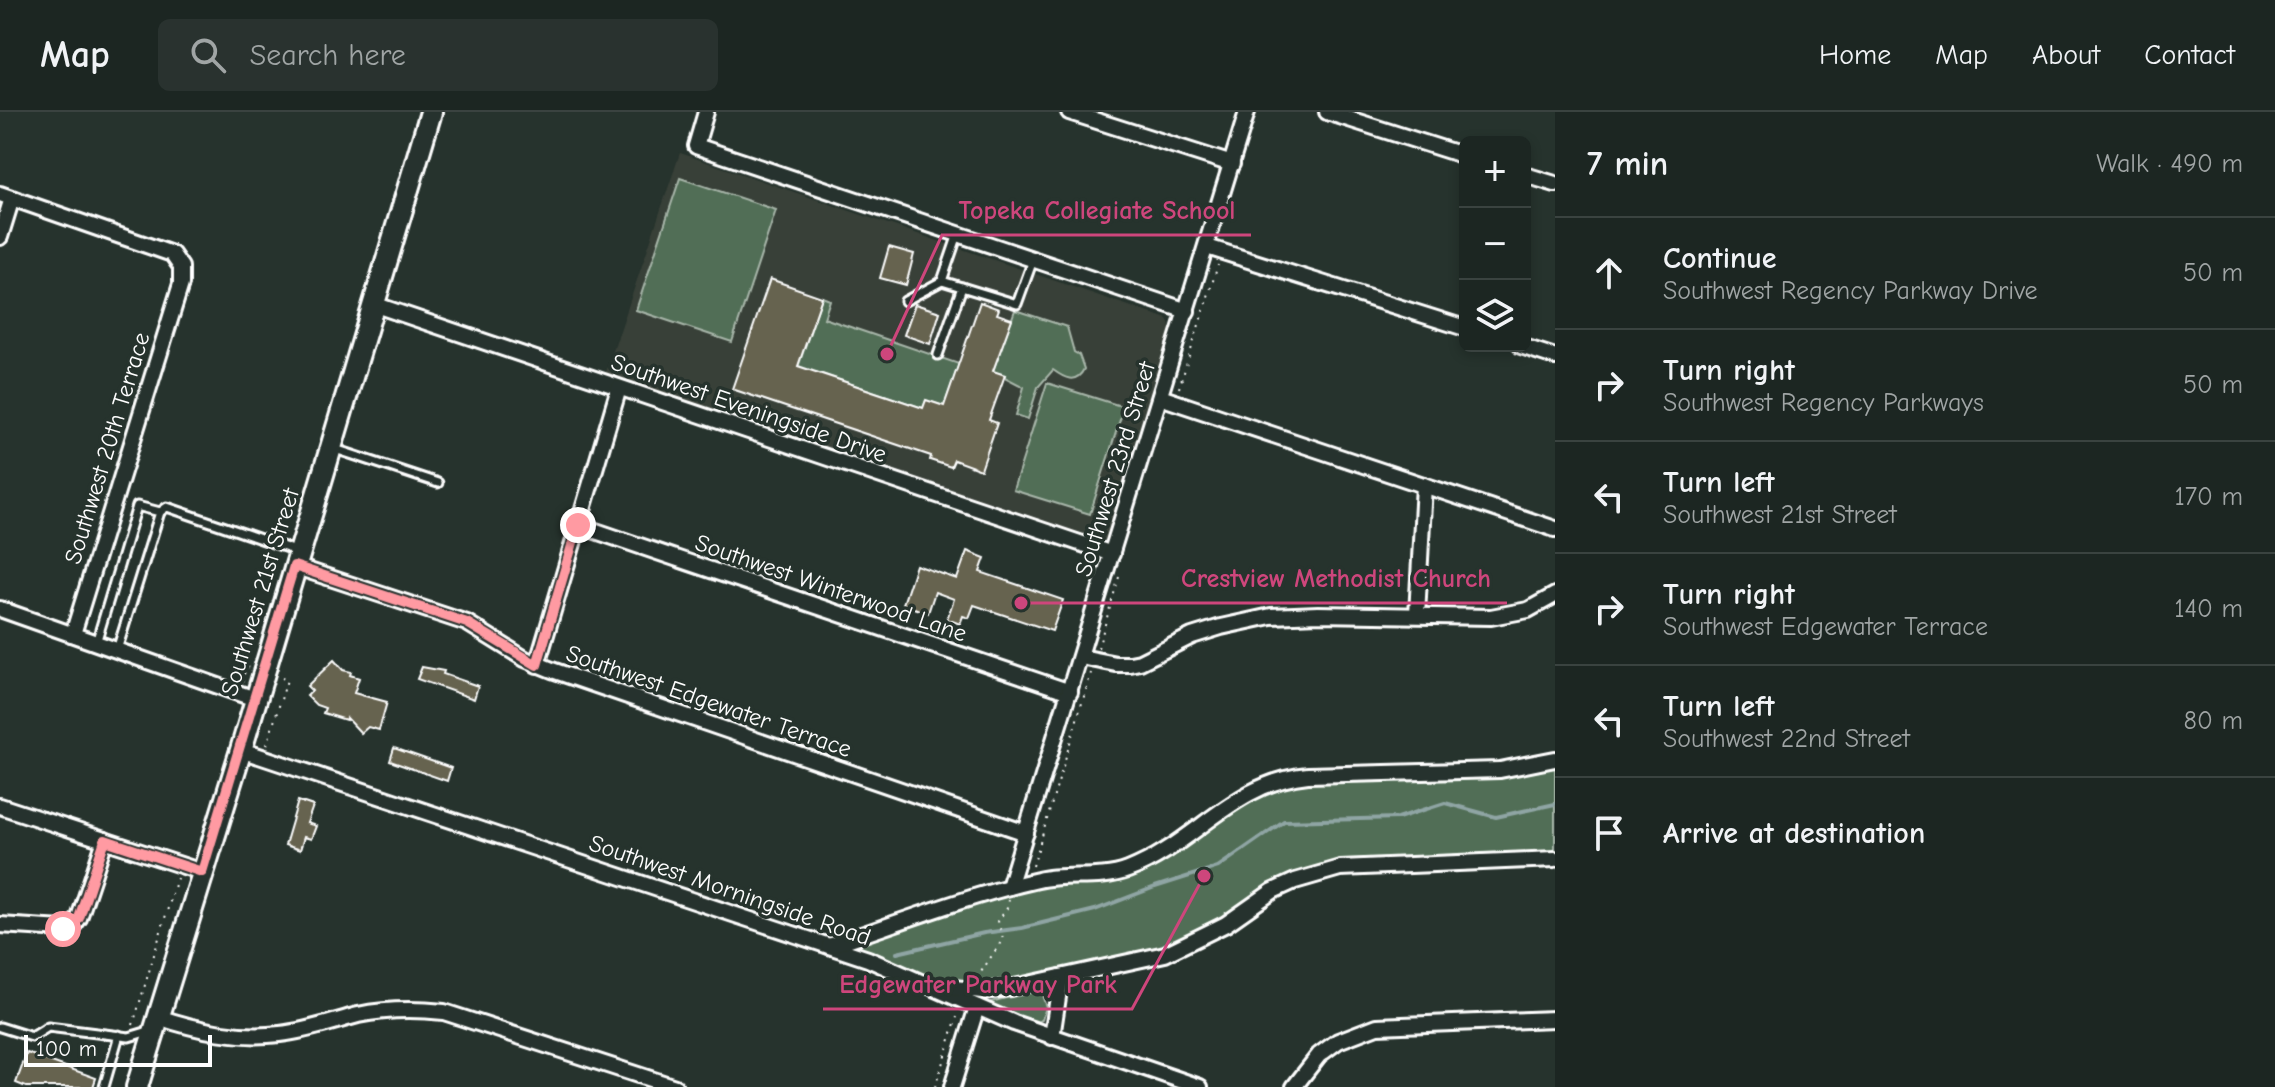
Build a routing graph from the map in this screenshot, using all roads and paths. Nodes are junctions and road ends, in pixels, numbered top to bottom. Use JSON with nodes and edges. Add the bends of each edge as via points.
{"nodes":[{"id":1,"x":431,"y":112,"type":"edge"},
{"id":2,"x":706,"y":112,"type":"edge"},
{"id":3,"x":1069,"y":112,"type":"edge"},
{"id":4,"x":1247,"y":112,"type":"edge"},
{"id":5,"x":1327,"y":112,"type":"edge"},
{"id":6,"x":1459,"y":154,"type":"edge"},
{"id":7,"x":1232,"y":164,"type":"junction"},
{"id":8,"x":1531,"y":177,"type":"edge"},
{"id":9,"x":1555,"y":184,"type":"edge"},
{"id":10,"x":6,"y":196,"type":"edge"},
{"id":11,"x":958,"y":234,"type":"junction"},
{"id":12,"x":0,"y":237,"type":"edge"},
{"id":13,"x":1207,"y":247,"type":"junction"},
{"id":14,"x":1033,"y":259,"type":"junction"},
{"id":15,"x":1219,"y":263,"type":"dead end"},
{"id":16,"x":942,"y":281,"type":"junction"},
{"id":17,"x":962,"y":287,"type":"junction"},
{"id":18,"x":905,"y":301,"type":"dead end"},
{"id":19,"x":373,"y":304,"type":"junction"},
{"id":20,"x":1187,"y":311,"type":"junction"},
{"id":21,"x":1459,"y":326,"type":"edge"},
{"id":22,"x":1531,"y":349,"type":"edge"},
{"id":23,"x":938,"y":355,"type":"dead end"},
{"id":24,"x":1555,"y":357,"type":"edge"},
{"id":25,"x":619,"y":388,"type":"junction"},
{"id":26,"x":1177,"y":392,"type":"dead end"},
{"id":27,"x":1160,"y":397,"type":"junction"},
{"id":28,"x":330,"y":448,"type":"junction"},
{"id":29,"x":438,"y":483,"type":"dead end"},
{"id":30,"x":1424,"y":485,"type":"junction"},
{"id":31,"x":160,"y":512,"type":"junction"},
{"id":32,"x":578,"y":525,"type":"junction"},
{"id":33,"x":1555,"y":529,"type":"edge"},
{"id":34,"x":1112,"y":554,"type":"junction"},
{"id":35,"x":296,"y":559,"type":"junction"},
{"id":36,"x":1555,"y":595,"type":"edge"},
{"id":37,"x":0,"y":609,"type":"edge"},
{"id":38,"x":1417,"y":615,"type":"junction"},
{"id":39,"x":73,"y":634,"type":"junction"},
{"id":40,"x":96,"y":643,"type":"junction"},
{"id":41,"x":117,"y":650,"type":"junction"},
{"id":42,"x":1081,"y":657,"type":"junction"},
{"id":43,"x":537,"y":665,"type":"junction"},
{"id":44,"x":1091,"y":672,"type":"dead end"},
{"id":45,"x":287,"y":680,"type":"dead end"},
{"id":46,"x":1070,"y":692,"type":"junction"},
{"id":47,"x":255,"y":699,"type":"junction"},
{"id":48,"x":241,"y":750,"type":"junction"},
{"id":49,"x":264,"y":757,"type":"junction"},
{"id":50,"x":1555,"y":759,"type":"edge"},
{"id":51,"x":0,"y":806,"type":"edge"},
{"id":52,"x":1026,"y":833,"type":"junction"},
{"id":53,"x":105,"y":840,"type":"junction"},
{"id":54,"x":1555,"y":859,"type":"edge"},
{"id":55,"x":181,"y":865,"type":"junction"},
{"id":56,"x":1033,"y":867,"type":"dead end"},
{"id":57,"x":202,"y":872,"type":"junction"},
{"id":58,"x":1009,"y":893,"type":"junction"},
{"id":59,"x":0,"y":925,"type":"edge"},
{"id":60,"x":829,"y":946,"type":"junction"},
{"id":61,"x":1061,"y":977,"type":"junction"},
{"id":62,"x":976,"y":980,"type":"dead end"},
{"id":63,"x":937,"y":989,"type":"junction"},
{"id":64,"x":977,"y":1007,"type":"junction"},
{"id":65,"x":957,"y":1017,"type":"dead end"},
{"id":66,"x":1555,"y":1019,"type":"edge"},
{"id":67,"x":156,"y":1023,"type":"junction"},
{"id":68,"x":0,"y":1027,"type":"edge"},
{"id":69,"x":119,"y":1035,"type":"junction"},
{"id":70,"x":129,"y":1037,"type":"junction"},
{"id":71,"x":1052,"y":1037,"type":"junction"},
{"id":72,"x":104,"y":1087,"type":"edge"},
{"id":73,"x":137,"y":1087,"type":"edge"},
{"id":74,"x":675,"y":1087,"type":"edge"},
{"id":75,"x":935,"y":1087,"type":"edge"},
{"id":76,"x":952,"y":1087,"type":"edge"},
{"id":77,"x":1200,"y":1087,"type":"edge"},
{"id":78,"x":1294,"y":1087,"type":"edge"}],
"edges":[{"from":1,"to":19,"type":"main road","name":"Southwest 21st Street"},
{"from":2,"to":11,"type":"street","via":[[696,146]]},
{"from":3,"to":7,"type":"street"},
{"from":4,"to":7,"type":"street","name":"Southwest 23rd Street"},
{"from":5,"to":6,"type":"street"},
{"from":7,"to":13,"type":"street","name":"Southwest 23rd Street"},
{"from":8,"to":9,"type":"street"},
{"from":10,"to":12,"type":"street"},
{"from":10,"to":39,"type":"street","name":"Southwest 20th Terrace","via":[[172,254],[181,267]]},
{"from":11,"to":14,"type":"street"},
{"from":11,"to":16,"type":"lane"},
{"from":13,"to":20,"type":"street","name":"Southwest 23rd Street"},
{"from":13,"to":21,"type":"street"},
{"from":14,"to":17,"type":"lane","via":[[1017,304]]},
{"from":14,"to":20,"type":"street"},
{"from":15,"to":26,"type":"path"},
{"from":16,"to":17,"type":"lane"},
{"from":16,"to":18,"type":"lane"},
{"from":17,"to":23,"type":"lane"},
{"from":19,"to":25,"type":"street","name":"Southwest Eveningside Drive"},
{"from":19,"to":28,"type":"main road","name":"Southwest 21st Street"},
{"from":20,"to":27,"type":"street","name":"Southwest 23rd Street"},
{"from":22,"to":24,"type":"street"},
{"from":25,"to":32,"type":"street"},
{"from":25,"to":34,"type":"street","name":"Southwest Eveningside Drive"},
{"from":27,"to":30,"type":"street"},
{"from":27,"to":34,"type":"street","name":"Southwest 23rd Street"},
{"from":28,"to":29,"type":"lane"},
{"from":28,"to":35,"type":"main road","name":"Southwest 21st Street"},
{"from":30,"to":33,"type":"street"},
{"from":30,"to":38,"type":"street"},
{"from":31,"to":35,"type":"lane","via":[[167,507]]},
{"from":31,"to":40,"type":"lane","via":[[137,506]]},
{"from":31,"to":41,"type":"lane"},
{"from":32,"to":43,"type":"street"},
{"from":32,"to":46,"type":"street","name":"Southwest Winterwood Lane"},
{"from":34,"to":42,"type":"street","name":"Southwest 23rd Street"},
{"from":35,"to":43,"type":"street","name":"Southwest Edgewater Terrace","via":[[467,623]]},
{"from":35,"to":47,"type":"main road","name":"Southwest 21st Street"},
{"from":36,"to":38,"type":"street","via":[[1508,616]]},
{"from":37,"to":39,"type":"street"},
{"from":38,"to":42,"type":"street","via":[[1271,616],[1192,636],[1130,664]]},
{"from":39,"to":40,"type":"street"},
{"from":40,"to":41,"type":"street"},
{"from":41,"to":47,"type":"street"},
{"from":42,"to":46,"type":"street","name":"Southwest 23rd Street"},
{"from":43,"to":52,"type":"street","name":"Southwest Edgewater Terrace"},
{"from":44,"to":56,"type":"path"},
{"from":45,"to":49,"type":"path"},
{"from":46,"to":52,"type":"street","name":"Southwest 23rd Street"},
{"from":47,"to":48,"type":"main road","name":"Southwest 21st Street"},
{"from":48,"to":49,"type":"street","name":"Southwest Morningside Road"},
{"from":48,"to":57,"type":"main road","name":"Southwest 21st Street"},
{"from":49,"to":60,"type":"street","name":"Southwest Morningside Road"},
{"from":50,"to":58,"type":"street","via":[[1500,770],[1283,779],[1244,795],[1158,856],[1123,872],[1043,879]]},
{"from":51,"to":53,"type":"street"},
{"from":52,"to":58,"type":"street","name":"Southwest 23rd Street"},
{"from":53,"to":55,"type":"street"},
{"from":53,"to":59,"type":"street","via":[[74,925]]},
{"from":54,"to":61,"type":"street","via":[[1367,865],[1319,873],[1273,891],[1226,924],[1165,954]]},
{"from":55,"to":57,"type":"street"},
{"from":55,"to":70,"type":"path"},
{"from":57,"to":67,"type":"main road","name":"Southwest 21st Street"},
{"from":58,"to":60,"type":"street"},
{"from":58,"to":62,"type":"path","via":[[998,921],[1003,939]]},
{"from":60,"to":63,"type":"street","name":"Southwest Morningside Road"},
{"from":61,"to":63,"type":"street","via":[[997,990]]},
{"from":61,"to":71,"type":"street"},
{"from":63,"to":64,"type":"street","name":"Southwest Morningside Road"},
{"from":64,"to":71,"type":"street","name":"Southwest Morningside Road"},
{"from":64,"to":76,"type":"street"},
{"from":65,"to":75,"type":"path"},
{"from":66,"to":78,"type":"street","via":[[1377,1026],[1338,1041],[1319,1055]]},
{"from":67,"to":70,"type":"lane"},
{"from":67,"to":73,"type":"main road","name":"Southwest 21st Street"},
{"from":67,"to":74,"type":"street","via":[[259,1036],[381,1011],[423,1009]]},
{"from":68,"to":69,"type":"lane","via":[[32,1037],[48,1027]]},
{"from":69,"to":70,"type":"lane"},
{"from":69,"to":72,"type":"lane"},
{"from":71,"to":77,"type":"street","name":"Southwest Morningside Road"}]}
